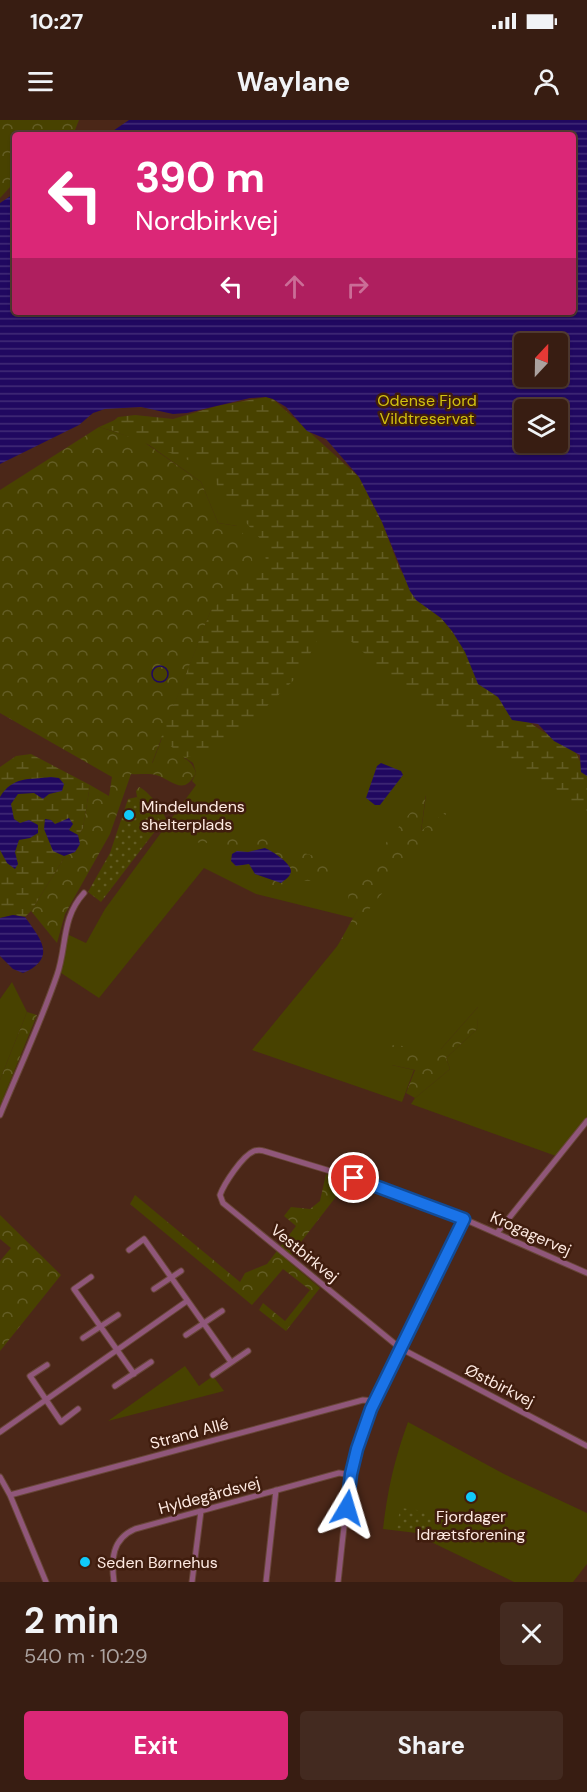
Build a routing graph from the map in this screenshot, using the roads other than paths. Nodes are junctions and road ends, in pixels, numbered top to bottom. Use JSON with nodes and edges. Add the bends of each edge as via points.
{"nodes":[{"id":1,"x":84,"y":893,"type":"dead end"},
{"id":2,"x":0,"y":1115,"type":"edge"},
{"id":3,"x":587,"y":1121,"type":"edge"},
{"id":4,"x":236,"y":1170,"type":"joint"},
{"id":5,"x":464,"y":1219,"type":"junction"},
{"id":6,"x":497,"y":1233,"type":"junction"},
{"id":7,"x":129,"y":1250,"type":"dead end"},
{"id":8,"x":181,"y":1270,"type":"dead end"},
{"id":9,"x":587,"y":1273,"type":"edge"},
{"id":10,"x":91,"y":1276,"type":"dead end"},
{"id":11,"x":171,"y":1278,"type":"junction"},
{"id":12,"x":154,"y":1289,"type":"dead end"},
{"id":13,"x":187,"y":1301,"type":"junction"},
{"id":14,"x":222,"y":1311,"type":"dead end"},
{"id":15,"x":118,"y":1315,"type":"dead end"},
{"id":16,"x":204,"y":1323,"type":"junction"},
{"id":17,"x":100,"y":1327,"type":"junction"},
{"id":18,"x":186,"y":1335,"type":"dead end"},
{"id":19,"x":83,"y":1338,"type":"dead end"},
{"id":20,"x":400,"y":1348,"type":"junction"},
{"id":21,"x":117,"y":1350,"type":"junction"},
{"id":22,"x":248,"y":1351,"type":"dead end"},
{"id":23,"x":151,"y":1362,"type":"dead end"},
{"id":24,"x":231,"y":1362,"type":"junction"},
{"id":25,"x":47,"y":1365,"type":"dead end"},
{"id":26,"x":134,"y":1374,"type":"junction"},
{"id":27,"x":213,"y":1375,"type":"dead end"},
{"id":28,"x":115,"y":1386,"type":"dead end"},
{"id":29,"x":45,"y":1400,"type":"junction"},
{"id":30,"x":375,"y":1401,"type":"junction"},
{"id":31,"x":78,"y":1409,"type":"dead end"},
{"id":32,"x":0,"y":1432,"type":"edge"},
{"id":33,"x":587,"y":1446,"type":"edge"},
{"id":34,"x":351,"y":1474,"type":"junction"},
{"id":35,"x":0,"y":1477,"type":"edge"},
{"id":36,"x":276,"y":1490,"type":"junction"},
{"id":37,"x":10,"y":1495,"type":"junction"},
{"id":38,"x":201,"y":1511,"type":"junction"},
{"id":39,"x":46,"y":1582,"type":"edge"},
{"id":40,"x":114,"y":1582,"type":"edge"},
{"id":41,"x":192,"y":1582,"type":"edge"},
{"id":42,"x":266,"y":1582,"type":"edge"},
{"id":43,"x":338,"y":1582,"type":"edge"}],
"edges":[{"from":1,"to":2,"type":"street","via":[[64,931],[58,972]]},
{"from":3,"to":6,"type":"street"},
{"from":4,"to":5,"type":"street","name":"Krogagervej","via":[[253,1152],[264,1150],[370,1183]]},
{"from":4,"to":20,"type":"street","name":"Vestbirkvej","via":[[220,1195],[223,1203]]},
{"from":5,"to":6,"type":"street","name":"Krogagervej"},
{"from":5,"to":20,"type":"street"},
{"from":6,"to":9,"type":"street","name":"Krogagervej"},
{"from":7,"to":11,"type":"street","via":[[144,1239]]},
{"from":8,"to":11,"type":"street"},
{"from":10,"to":17,"type":"street","via":[[74,1289]]},
{"from":11,"to":12,"type":"street"},
{"from":11,"to":13,"type":"street"},
{"from":13,"to":16,"type":"street"},
{"from":13,"to":21,"type":"street"},
{"from":14,"to":16,"type":"street"},
{"from":15,"to":17,"type":"street"},
{"from":16,"to":18,"type":"street"},
{"from":16,"to":24,"type":"street"},
{"from":17,"to":19,"type":"street"},
{"from":17,"to":21,"type":"street"},
{"from":20,"to":30,"type":"street"},
{"from":20,"to":33,"type":"street","name":"Østbirkvej"},
{"from":21,"to":26,"type":"street"},
{"from":21,"to":29,"type":"street"},
{"from":22,"to":24,"type":"street"},
{"from":23,"to":26,"type":"street"},
{"from":24,"to":27,"type":"street"},
{"from":25,"to":29,"type":"street","via":[[30,1376]]},
{"from":26,"to":28,"type":"street"},
{"from":29,"to":31,"type":"street","via":[[61,1422]]},
{"from":29,"to":32,"type":"street"},
{"from":30,"to":34,"type":"street"},
{"from":30,"to":37,"type":"street","name":"Strand Allé","via":[[363,1400]]},
{"from":34,"to":36,"type":"street","name":"Hyldegårdsvej","via":[[339,1473]]},
{"from":34,"to":43,"type":"street"},
{"from":35,"to":37,"type":"street"},
{"from":36,"to":38,"type":"street","name":"Hyldegårdsvej"},
{"from":36,"to":42,"type":"street"},
{"from":37,"to":39,"type":"street"},
{"from":38,"to":40,"type":"street","name":"Hyldegårdsvej","via":[[126,1533],[118,1541],[113,1556]]},
{"from":38,"to":41,"type":"street"}]}
